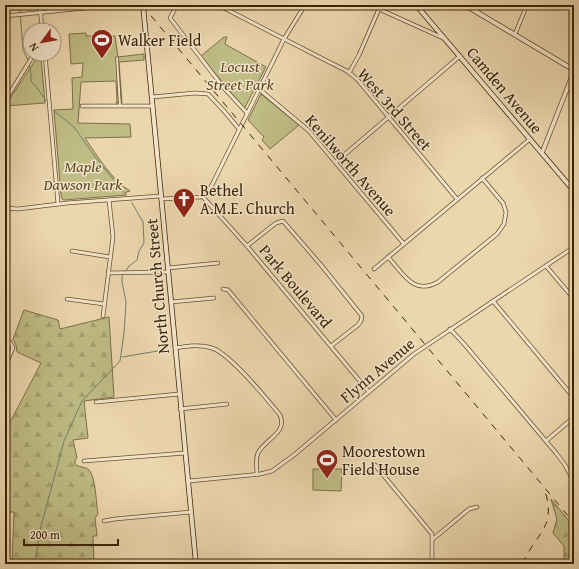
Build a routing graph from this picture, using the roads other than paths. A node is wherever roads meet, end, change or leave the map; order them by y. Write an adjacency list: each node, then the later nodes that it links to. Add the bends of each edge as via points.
1 (40, 5): 12 (street)
2 (115, 5): 12 (street)
3 (143, 5): 25 (main road, North Church Street)
4 (176, 5): 30 (street, via 170,18 223,87)
5 (218, 5): 16 (street, West 3rd Street)
6 (305, 5): 16 (street)
7 (370, 5): 11 (street)
8 (416, 5): 17 (main road, Camden Avenue)
9 (465, 5): 15 (main road)
10 (527, 5): 15 (street)
11 (379, 9): 17 (street); 23 (street)
12 (41, 12): 13 (street); 14 (street)
13 (5, 16)
14 (42, 22)
15 (514, 34): 22 (main road)
16 (284, 39): 23 (street, West 3rd Street); 24 (street)
17 (446, 39): 18 (main road, Camden Avenue)
18 (460, 56): 31 (street); 33 (main road, Camden Avenue)
19 (117, 58): 28 (street)
20 (30, 62): 26 (street)
21 (45, 62): 42 (street)
22 (574, 70): 34 (street)
23 (349, 73): 31 (street, West 3rd Street)
24 (259, 89): 30 (street); 35 (street, Kenilworth Avenue, via 305,126)
25 (152, 97): 29 (main road, North Church Street); 32 (street, via 208,94)
26 (5, 101)
27 (82, 106): 28 (street)
28 (120, 106): 29 (street)
29 (153, 106): 39 (main road, North Church Street)
30 (247, 113): 32 (street)
31 (388, 117): 35 (street); 40 (street, West 3rd Street)
32 (239, 129): 38 (street, via 209,191)
33 (530, 139): 34 (main road, Camden Avenue); 36 (street)
34 (542, 153): 37 (main road, Camden Avenue)
35 (336, 162): 44 (street, Kenilworth Avenue)
36 (482, 178): 40 (street); 49 (street, via 503,203 506,212 503,226 489,240 438,282 429,286 412,284)
37 (574, 191)
38 (203, 197): 39 (street); 45 (street, Park Boulevard)
39 (160, 198): 41 (street); 53 (main road, North Church Street)
40 (457, 199): 44 (street)
41 (109, 200): 42 (street); 48 (street, via 113,233)
42 (58, 204): 43 (street)
43 (5, 208)
44 (404, 244): 49 (street)
45 (247, 246): 65 (street, Park Boulevard); 65 (street, via 276,223 281,220 285,222 356,306 361,314 358,325)
46 (574, 247): 51 (street, Flynn Avenue)
47 (72, 252): 48 (street)
48 (110, 257): 54 (street)
49 (388, 257): 52 (street)
50 (218, 263): 53 (street)
51 (546, 266): 58 (street); 59 (street, Flynn Avenue)
52 (374, 269)
53 (168, 270): 54 (street); 60 (main road, North Church Street)
54 (108, 273): 61 (street)
55 (223, 289): 75 (street, via 228,290)
56 (214, 298): 60 (street)
57 (67, 299): 61 (street)
58 (574, 299)
59 (493, 301): 63 (street, Flynn Avenue); 70 (street)
60 (170, 302): 66 (main road, North Church Street)
61 (104, 304): 62 (street)
62 (103, 316)
63 (450, 329): 68 (street, Flynn Avenue, via 408,358); 76 (street)
64 (5, 339): 67 (street, via 13,348)
65 (331, 346): 68 (street, Park Boulevard)
66 (175, 348): 69 (main road, North Church Street); 80 (street, via 201,346 221,352 280,415 281,429 258,454)
67 (5, 366)
68 (369, 392): 75 (street, Flynn Avenue)
69 (179, 394): 71 (street); 73 (main road, North Church Street)
70 (574, 398)
71 (96, 402)
72 (226, 404): 73 (street)
73 (180, 409): 77 (main road, North Church Street)
74 (574, 417): 76 (street)
75 (336, 420): 80 (street, Flynn Avenue, via 277,468 269,473)
76 (546, 441): 82 (street)
77 (186, 454): 78 (street); 81 (main road, North Church Street)
78 (84, 461)
79 (375, 465): 86 (street, via 429,529)
80 (257, 474): 81 (street, Flynn Avenue)
81 (188, 481): 84 (main road, North Church Street)
82 (574, 482)
83 (477, 507): 86 (street, via 469,509)
84 (191, 512): 85 (street); 87 (main road, North Church Street)
85 (104, 521)
86 (433, 538): 88 (street)
87 (196, 564)
88 (432, 564)

